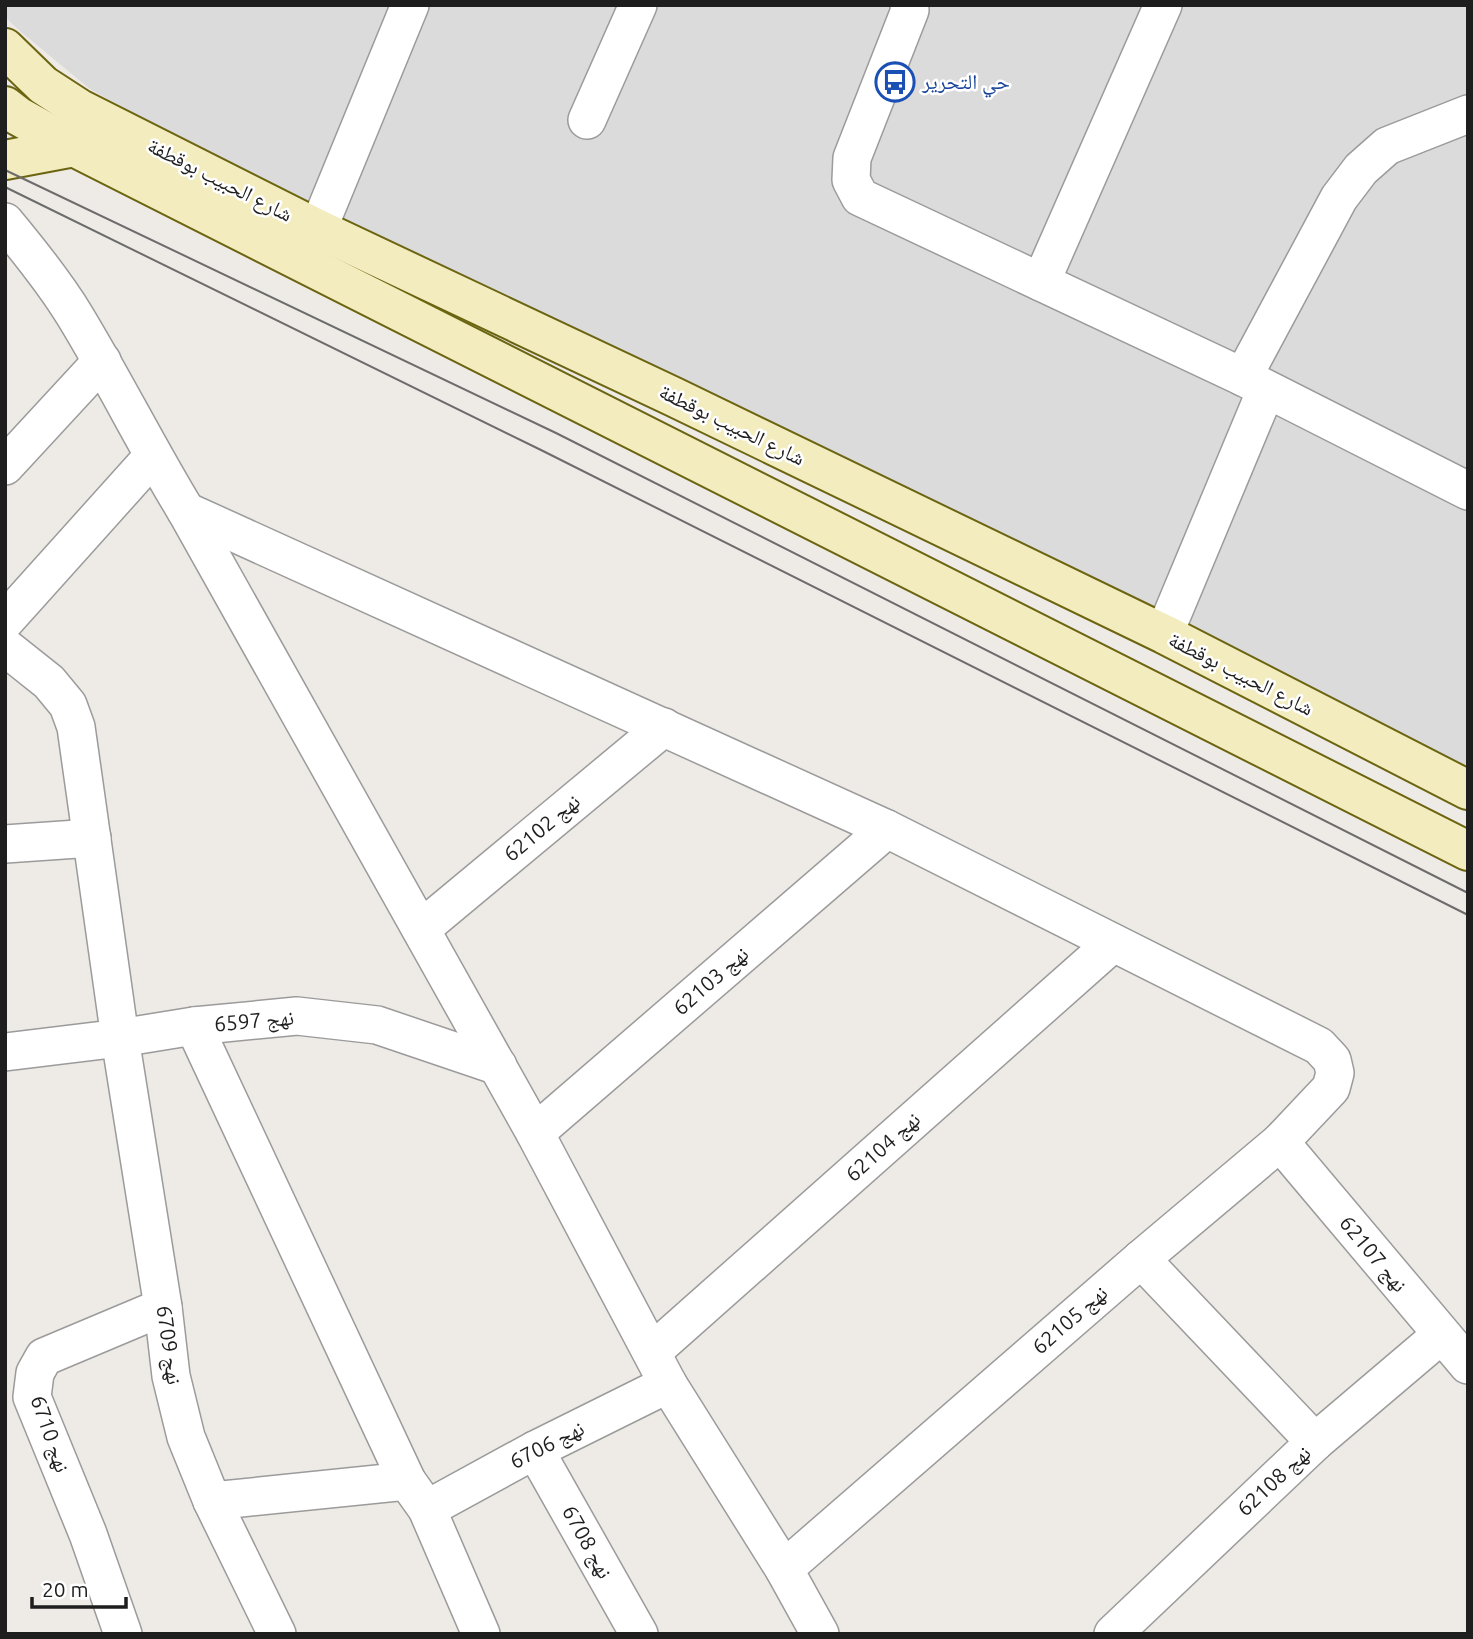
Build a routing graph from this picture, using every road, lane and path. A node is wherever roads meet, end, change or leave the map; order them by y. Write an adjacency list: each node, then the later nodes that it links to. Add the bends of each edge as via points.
1 (410, 5): 12 (street)
2 (638, 5): 8 (street)
3 (909, 5): 13 (street, via 852,158 851,180 860,197)
4 (1163, 5): 13 (street)
5 (8, 54): 12 (main road, شارع الحبيب بوقطفة, via 80,109)
6 (5, 106): 9 (main road, شارع الحبيب بوقطفة)
7 (1468, 114): 15 (street, via 1387,146 1360,169 1339,198)
8 (587, 120)
9 (74, 147): 10 (main road); 28 (main road, شارع الحبيب بوقطفة)
10 (5, 160)
11 (5, 222): 14 (street, via 33,255)
12 (318, 229): 21 (main road, شارع الحبيب بوقطفة)
13 (1041, 282): 15 (street)
14 (102, 361): 16 (street); 17 (street)
15 (1255, 384): 18 (street); 21 (street)
16 (153, 456): 19 (street); 20 (street)
17 (5, 466)
18 (1468, 491)
19 (186, 510): 23 (street); 29 (street)
20 (5, 621)
21 (1164, 634): 24 (main road, شارع الحبيب بوقطفة)
22 (5, 647): 26 (street, نهج 6709, via 49,682 68,705 76,727)
23 (664, 727): 25 (street); 29 (street, نهج 62102)
24 (1468, 790)
25 (887, 829): 30 (street); 35 (street, نهج 62103)
26 (92, 838): 27 (street); 32 (street, نهج 6709)
27 (5, 844)
28 (1468, 851)
29 (421, 929): 34 (street)
30 (1114, 943): 36 (street, نهج 62105, via 1319,1046 1332,1059 1331,1088); 41 (street, نهج 62104)
31 (194, 1026): 32 (street, نهج 6597); 34 (street, نهج 6597, via 296,1016 377,1025); 44 (street)
32 (120, 1038): 33 (street, نهج 6597); 38 (street, نهج 6709)
33 (5, 1052)
34 (498, 1066): 35 (street)
35 (535, 1133): 41 (street)
36 (1280, 1142): 37 (street, نهج 62105); 39 (street, نهج 62107)
37 (1141, 1259): 42 (street); 46 (street, نهج 62105)
38 (163, 1307): 45 (street, نهج 6709, via 171,1376 186,1437); 47 (street, نهج 6710, via 44,1357 35,1373 33,1397)
39 (1441, 1335): 40 (street, نهج 62107); 42 (street, نهج 62108)
40 (1468, 1366)
41 (660, 1368): 43 (street, نهج 6706); 46 (street)
42 (1315, 1442): 52 (street, نهج 62108)
43 (536, 1450): 44 (street, نهج 6706); 50 (street, نهج 6708)
44 (417, 1495): 45 (street); 49 (street)
45 (212, 1501): 48 (street, نهج 6709)
46 (784, 1569): 51 (street)
47 (123, 1634)
48 (277, 1634)
49 (481, 1634)
50 (639, 1634)
51 (820, 1634)
52 (1113, 1634)

